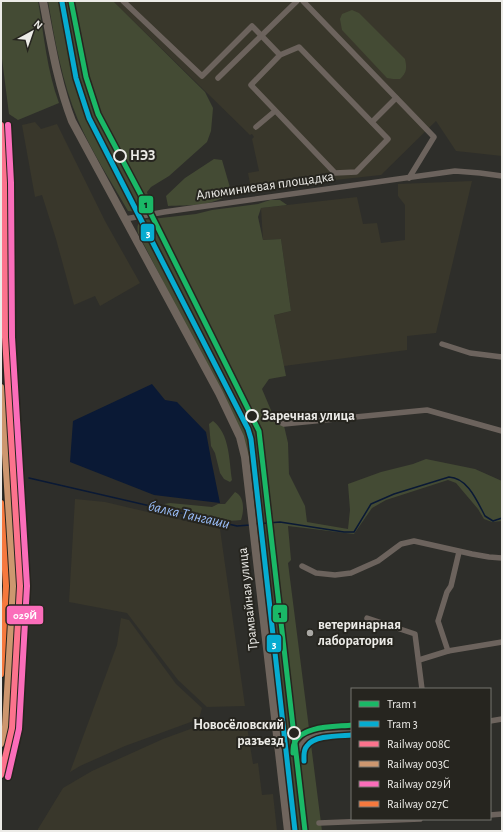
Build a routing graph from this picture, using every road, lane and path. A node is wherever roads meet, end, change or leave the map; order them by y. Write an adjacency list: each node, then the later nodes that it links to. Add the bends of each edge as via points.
1 (43, 1): 14 (main road, Трамвайная улица, via 63,98 72,121)
2 (123, 1): 5 (street, via 202,76 252,26)
3 (297, 1): 5 (street)
4 (303, 1): 8 (street)
5 (261, 36): 6 (street); 7 (street)
6 (280, 55): 9 (street, via 251,85); 10 (street, via 299,47)
7 (218, 78)
8 (396, 98): 10 (street); 13 (street, via 434,137)
9 (275, 111): 10 (street, via 335,173 356,172 388,139); 11 (street)
10 (372, 122)
11 (256, 127)
12 (502, 176): 13 (street, Алюминиевая площадка, via 455,171)
13 (408, 178): 14 (street, Алюминиевая площадка)
14 (124, 219): 30 (main road, Трамвайная улица, via 240,437 245,457)
15 (442, 344): 16 (street, via 470,353)
16 (502, 357)
17 (276, 420): 18 (street, via 284,424 427,410)
18 (502, 431)
19 (459, 552): 20 (street); 21 (street, via 414,541 401,544 378,561 351,573 316,573); 24 (street, via 452,586 447,592 438,621)
20 (502, 558)
21 (302, 566)
22 (367, 618): 25 (street, via 414,634)
23 (502, 642): 24 (street)
24 (448, 651): 25 (street)
25 (419, 660): 26 (street)
26 (422, 688)
27 (502, 719): 28 (street)
28 (491, 721)
29 (351, 733): 30 (street, via 317,735 304,741 296,752)
30 (279, 750): 35 (main road, Трамвайная улица)
31 (502, 814): 32 (street)
32 (491, 815)
33 (395, 820): 34 (street)
34 (319, 823)
35 (288, 831)

